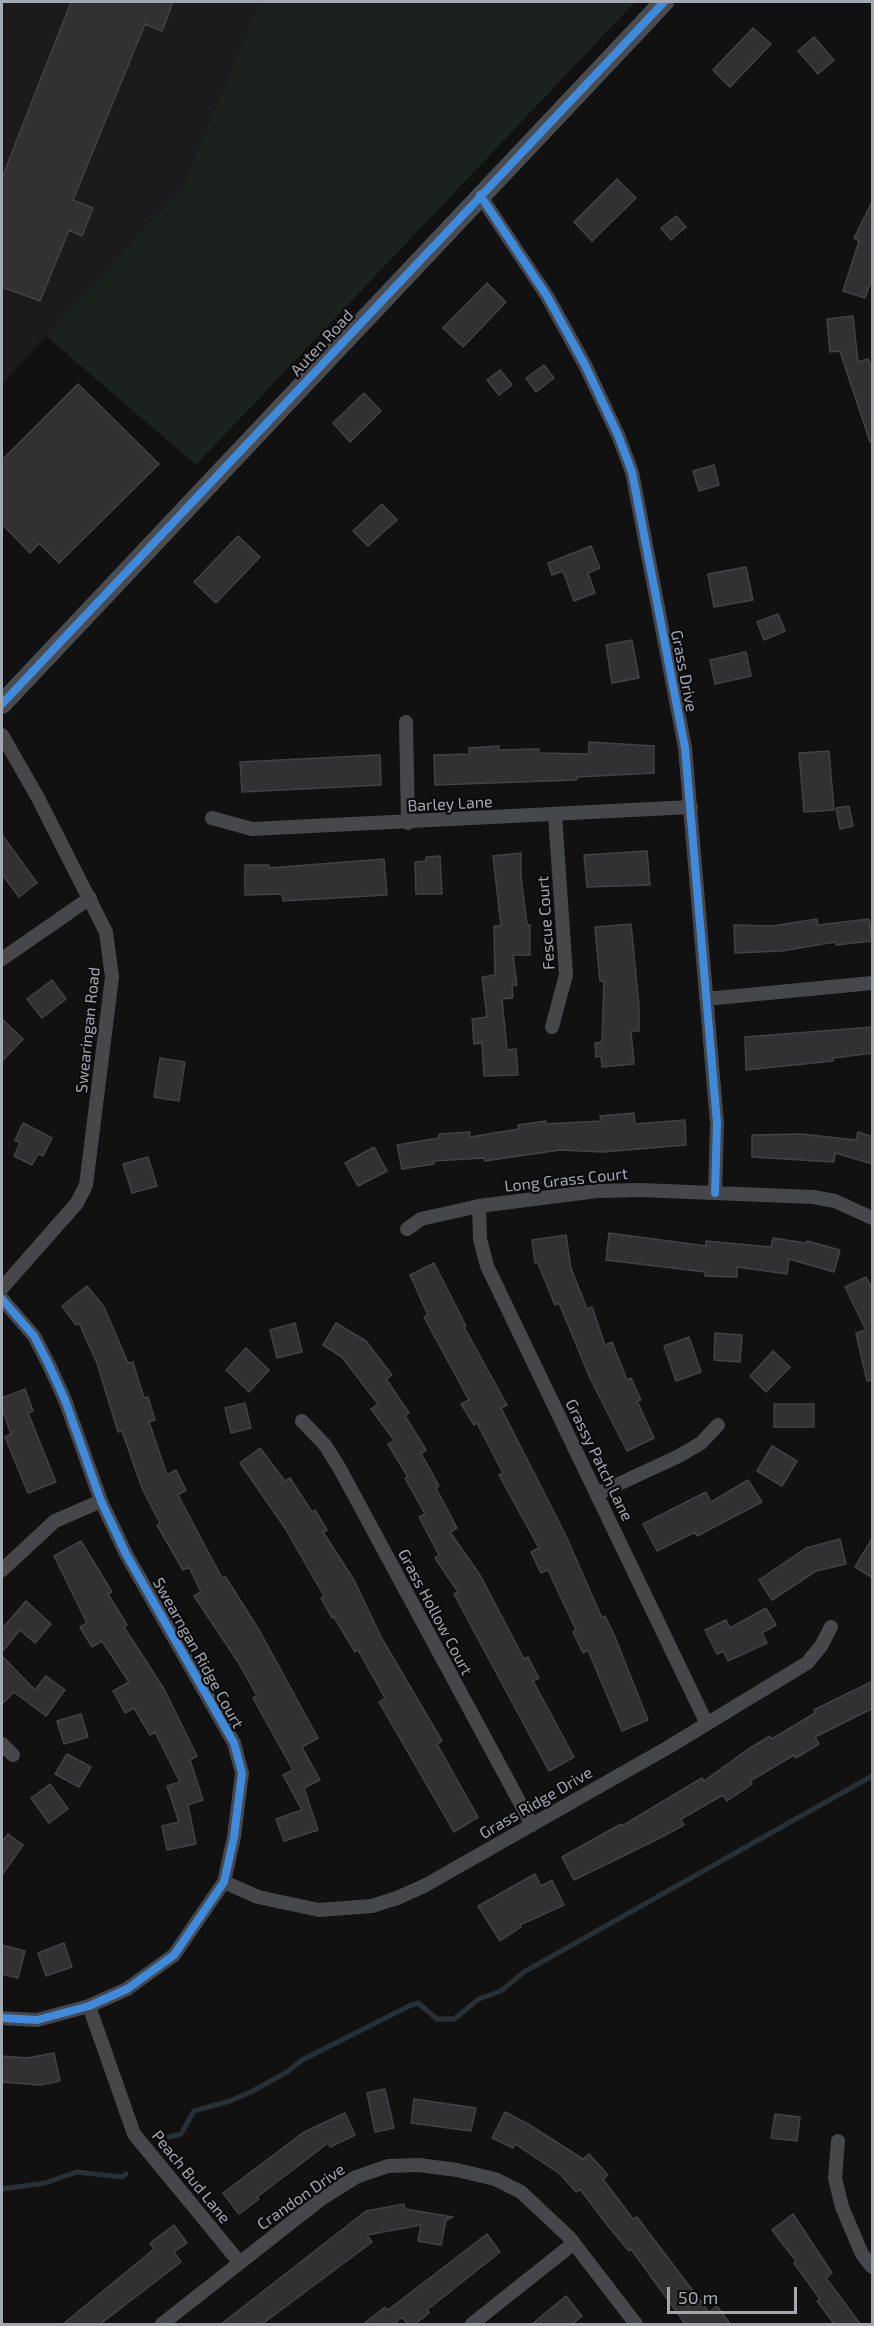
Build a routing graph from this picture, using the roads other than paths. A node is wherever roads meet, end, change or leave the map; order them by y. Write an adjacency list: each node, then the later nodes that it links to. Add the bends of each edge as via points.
1 (664, 2): 2 (street, Auten Road)
2 (480, 195): 3 (street, Auten Road); 6 (street, Grass Drive, via 547,296 618,435 632,472 685,748)
3 (2, 704)
4 (406, 722): 9 (street)
5 (2, 735): 10 (street, Swearingan Road)
6 (691, 807): 7 (street, Barley Lane); 13 (street, Grass Drive)
7 (555, 815): 9 (street, Barley Lane); 14 (street, Fescue Court, via 566,975)
8 (212, 818): 9 (street, Barley Lane, via 252,829)
9 (408, 823)
10 (90, 898): 11 (street); 19 (street, Swearingan Road, via 106,932 112,977 86,1185 76,1203)
11 (2, 958)
12 (873, 983): 13 (street)
13 (706, 999): 15 (street, Grass Drive, via 717,1123)
14 (552, 1027)
15 (715, 1193): 16 (street, Long Grass Court, via 597,1191); 17 (street, Long Grass Court, via 835,1201)
16 (479, 1206): 18 (street, Long Grass Court, via 421,1219); 23 (street, Grassy Patch Lane, via 480,1239 487,1266)
17 (873, 1218)
18 (407, 1229)
19 (2, 1288)
20 (2, 1299): 24 (street, Swearngan Ridge Court, via 34,1336 49,1365)
21 (302, 1421): 30 (street, Grass Hollow Court, via 325,1445 340,1469)
22 (718, 1425): 23 (street, via 701,1443 679,1456)
23 (597, 1494): 27 (street, Grassy Patch Lane)
24 (101, 1501): 25 (street, via 55,1521); 31 (street, Swearngan Ridge Court, via 126,1554 234,1743 242,1773)
25 (2, 1570)
26 (831, 1627): 27 (street, Grass Ridge Drive, via 807,1663)
27 (707, 1724): 30 (street, Grass Ridge Drive)
28 (2, 1744): 29 (street)
29 (13, 1755)
30 (532, 1825): 31 (street, Grass Ridge Drive, via 424,1886 372,1906 319,1910 288,1905 258,1898)
31 (224, 1882): 32 (street, Swearngan Ridge Court, via 174,1955 127,1989)
32 (89, 2006): 33 (street, Swearngan Ridge Court, via 37,2020); 36 (street, Peach Bud Lane, via 134,2133)
33 (2, 2018)
34 (838, 2141): 37 (street, via 835,2178 842,2207 862,2254)
35 (574, 2243): 36 (street, Crandon Drive, via 521,2192 495,2179 419,2165 388,2166 356,2177 321,2199); 39 (street); 40 (street, Crandon Drive)
36 (240, 2263): 38 (street, Crandon Drive)
37 (873, 2267)
38 (162, 2325)
39 (472, 2325)
40 (636, 2325)

